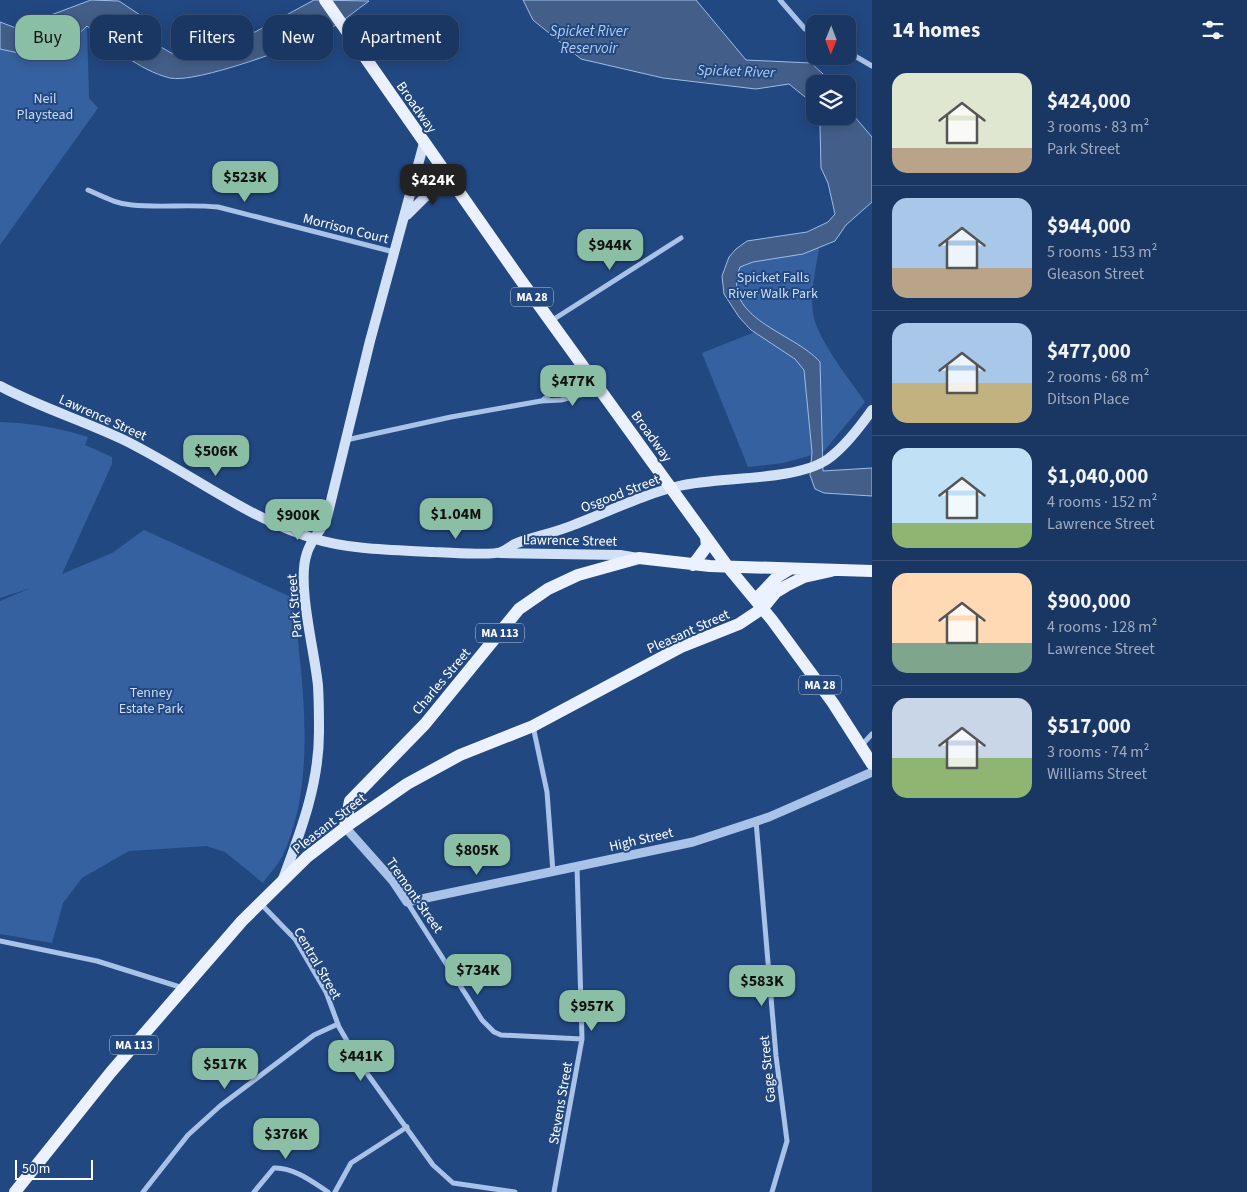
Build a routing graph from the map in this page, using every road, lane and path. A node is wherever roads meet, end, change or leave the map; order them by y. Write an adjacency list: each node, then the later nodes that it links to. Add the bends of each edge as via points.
1 (325, 0): 6 (main road, Broadway / MA 28)
2 (780, 0): 3 (street)
3 (806, 29)
4 (856, 57): 5 (street)
5 (872, 66)
6 (424, 143): 7 (main road, Broadway / MA 28); 9 (main road, Park Street)
7 (450, 180): 9 (main road, Park Street, via 418,203); 12 (main road, Broadway / MA 28)
8 (88, 190): 11 (street, Morrison Court, via 131,205 218,206)
9 (404, 220): 11 (main road, Park Street)
10 (681, 238): 12 (street)
11 (394, 252): 18 (main road, Park Street)
12 (550, 322): 13 (main road, Broadway / MA 28)
13 (583, 366): 15 (main road, Broadway / MA 28); 16 (street)
14 (0, 386): 21 (main road, Lawrence Street, via 121,438 246,510)
15 (597, 387): 16 (street, via 561,400); 19 (main road, Broadway / MA 28)
16 (542, 401): 18 (street)
17 (872, 410): 19 (main road, Osgood Street, via 825,461 763,476 693,482)
18 (346, 440): 21 (main road, Park Street, via 328,517)
19 (671, 488): 20 (main road, Broadway / MA 28); 22 (main road, Osgood Street, via 572,526 514,544)
20 (706, 537): 24 (main road, via 706,546); 25 (main road, Broadway / MA 28)
21 (314, 539): 22 (main road, Lawrence Street, via 416,551); 39 (main road, Park Street, via 305,559 305,582 318,686 319,734 314,787)
22 (500, 553): 23 (main road, Lawrence Street)
23 (639, 558): 24 (main road, Charles Street / MA 113); 36 (main road, Charles Street / MA 113, via 578,575 548,589 520,609 426,724 350,801)
24 (693, 565): 25 (main road, Charles Street / MA 113)
25 (728, 567): 26 (main road, MA 113); 29 (main road, Broadway / MA 28)
26 (790, 569): 27 (main road, MA 113); 29 (main road, via 777,577)
27 (831, 571): 28 (main road, MA 113); 29 (main road, MA 113, via 804,577)
28 (872, 571)
29 (759, 603): 30 (main road, Pleasant Street / MA 113, via 739,624 681,647); 32 (main road, Broadway / MA 28, via 833,703)
30 (533, 726): 36 (main road, Pleasant Street / MA 113, via 460,755 407,784); 38 (street, via 547,792)
31 (872, 734): 32 (street)
32 (860, 746): 33 (main road, Broadway / MA 28)
33 (872, 764)
34 (872, 772): 35 (street, High Street)
35 (756, 821): 37 (street, High Street, via 693,842); 54 (street, Gage Street, via 776,1056 787,1141)
36 (345, 827): 39 (main road, Pleasant Street / MA 113); 41 (street, Tremont Street, via 393,881)
37 (577, 867): 38 (street, High Street); 45 (street, Stevens Street)
38 (553, 872): 41 (street, High Street)
39 (283, 879): 40 (main road, Pleasant Street / MA 113)
40 (260, 902): 43 (main road, Pleasant Street / MA 113); 44 (street, Central Street, via 295,939 326,992)
41 (407, 902): 45 (street, Tremont Street, via 482,1020 494,1032 512,1036)
42 (0, 941): 43 (street, via 97,962)
43 (184, 988): 47 (main road, Pleasant Street / MA 113, via 111,1072)
44 (338, 1024): 46 (street, Central Street, via 361,1065); 48 (street, via 314,1035 220,1106 188,1135)
45 (582, 1039): 53 (street, Stevens Street)
46 (407, 1127): 51 (street, via 351,1163); 52 (street, Central Street, via 433,1165 453,1183)
47 (15, 1192)
48 (143, 1192)
49 (254, 1192): 50 (street, via 274,1168 280,1168)
50 (328, 1192)
51 (335, 1192)
52 (515, 1192)
53 (554, 1192)
54 (772, 1192)

